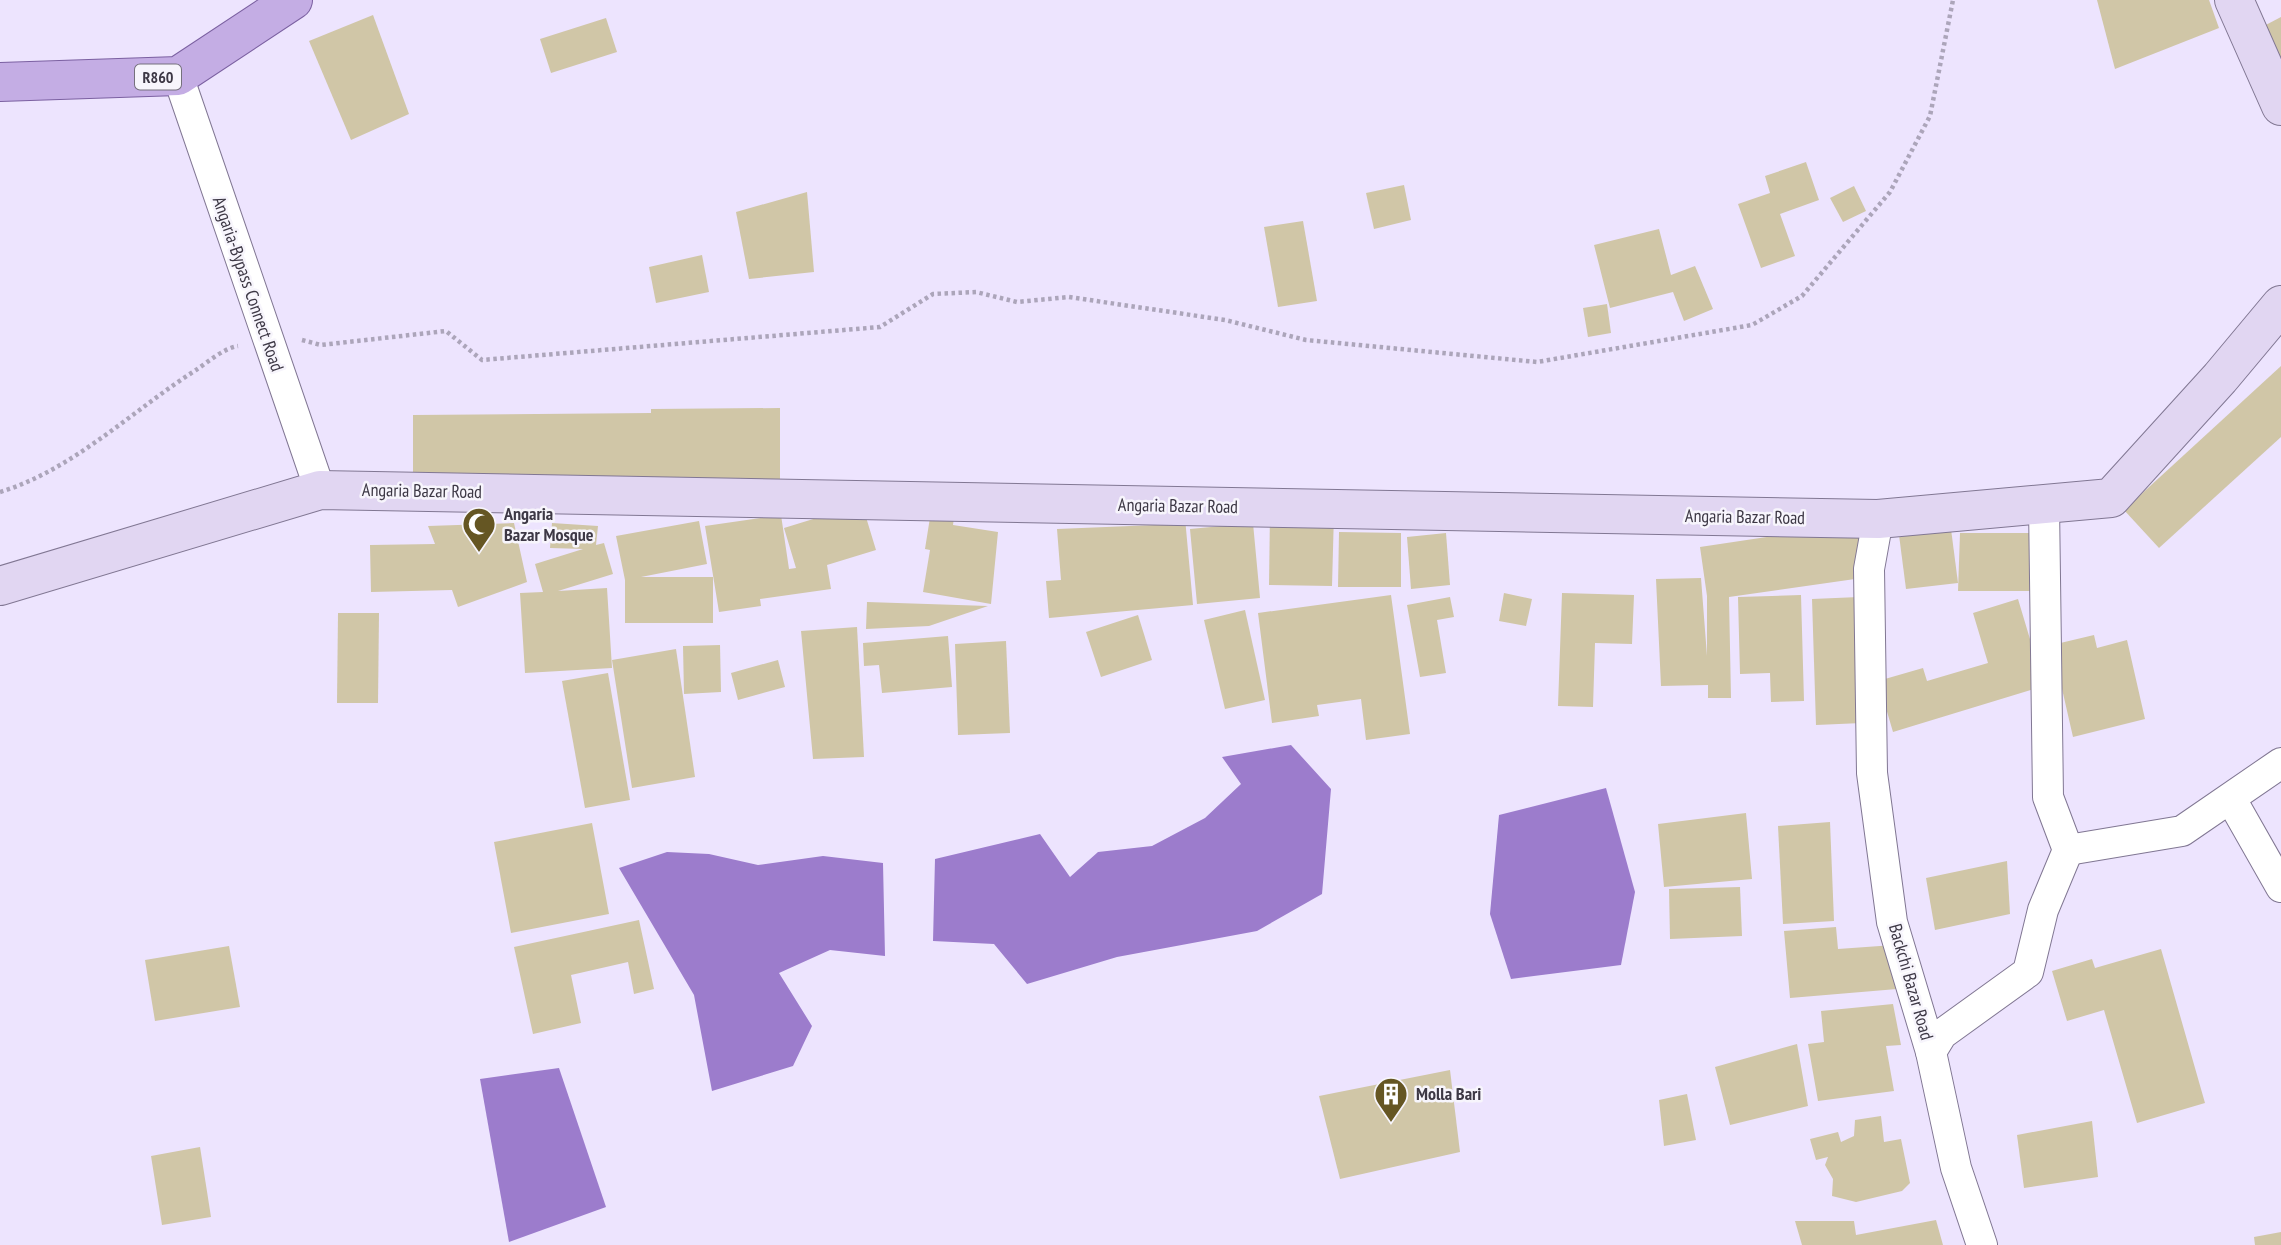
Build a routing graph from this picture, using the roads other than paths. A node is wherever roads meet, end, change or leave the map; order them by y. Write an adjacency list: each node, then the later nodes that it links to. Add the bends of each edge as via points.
1 (293, 0): 3 (main road, R860)
2 (2234, 0): 5 (main road)
3 (178, 76): 4 (main road, R860); 7 (street, Angaria-Bypass Connect Road)
4 (0, 82)
5 (2281, 106)
6 (2281, 305): 8 (main road, Angaria Bazar Road, via 2111,498)
7 (320, 490): 9 (main road, Angaria Bazar Road); 10 (main road, Angaria Bazar Road)
8 (2044, 505): 9 (main road, Angaria Bazar Road); 13 (street, via 2048,797)
9 (1878, 519): 15 (street, Backchi Bazar Road, via 1869,569 1872,773 1892,922)
10 (0, 586)
11 (2281, 763): 12 (street)
12 (2231, 799): 13 (street, via 2182,831); 14 (street)
13 (2068, 850): 15 (street, Backchi Bazar Road, via 2043,910 2028,972 1942,1034)
14 (2281, 887)
15 (1931, 1052): 16 (street, via 1956,1168)
16 (1982, 1245)

